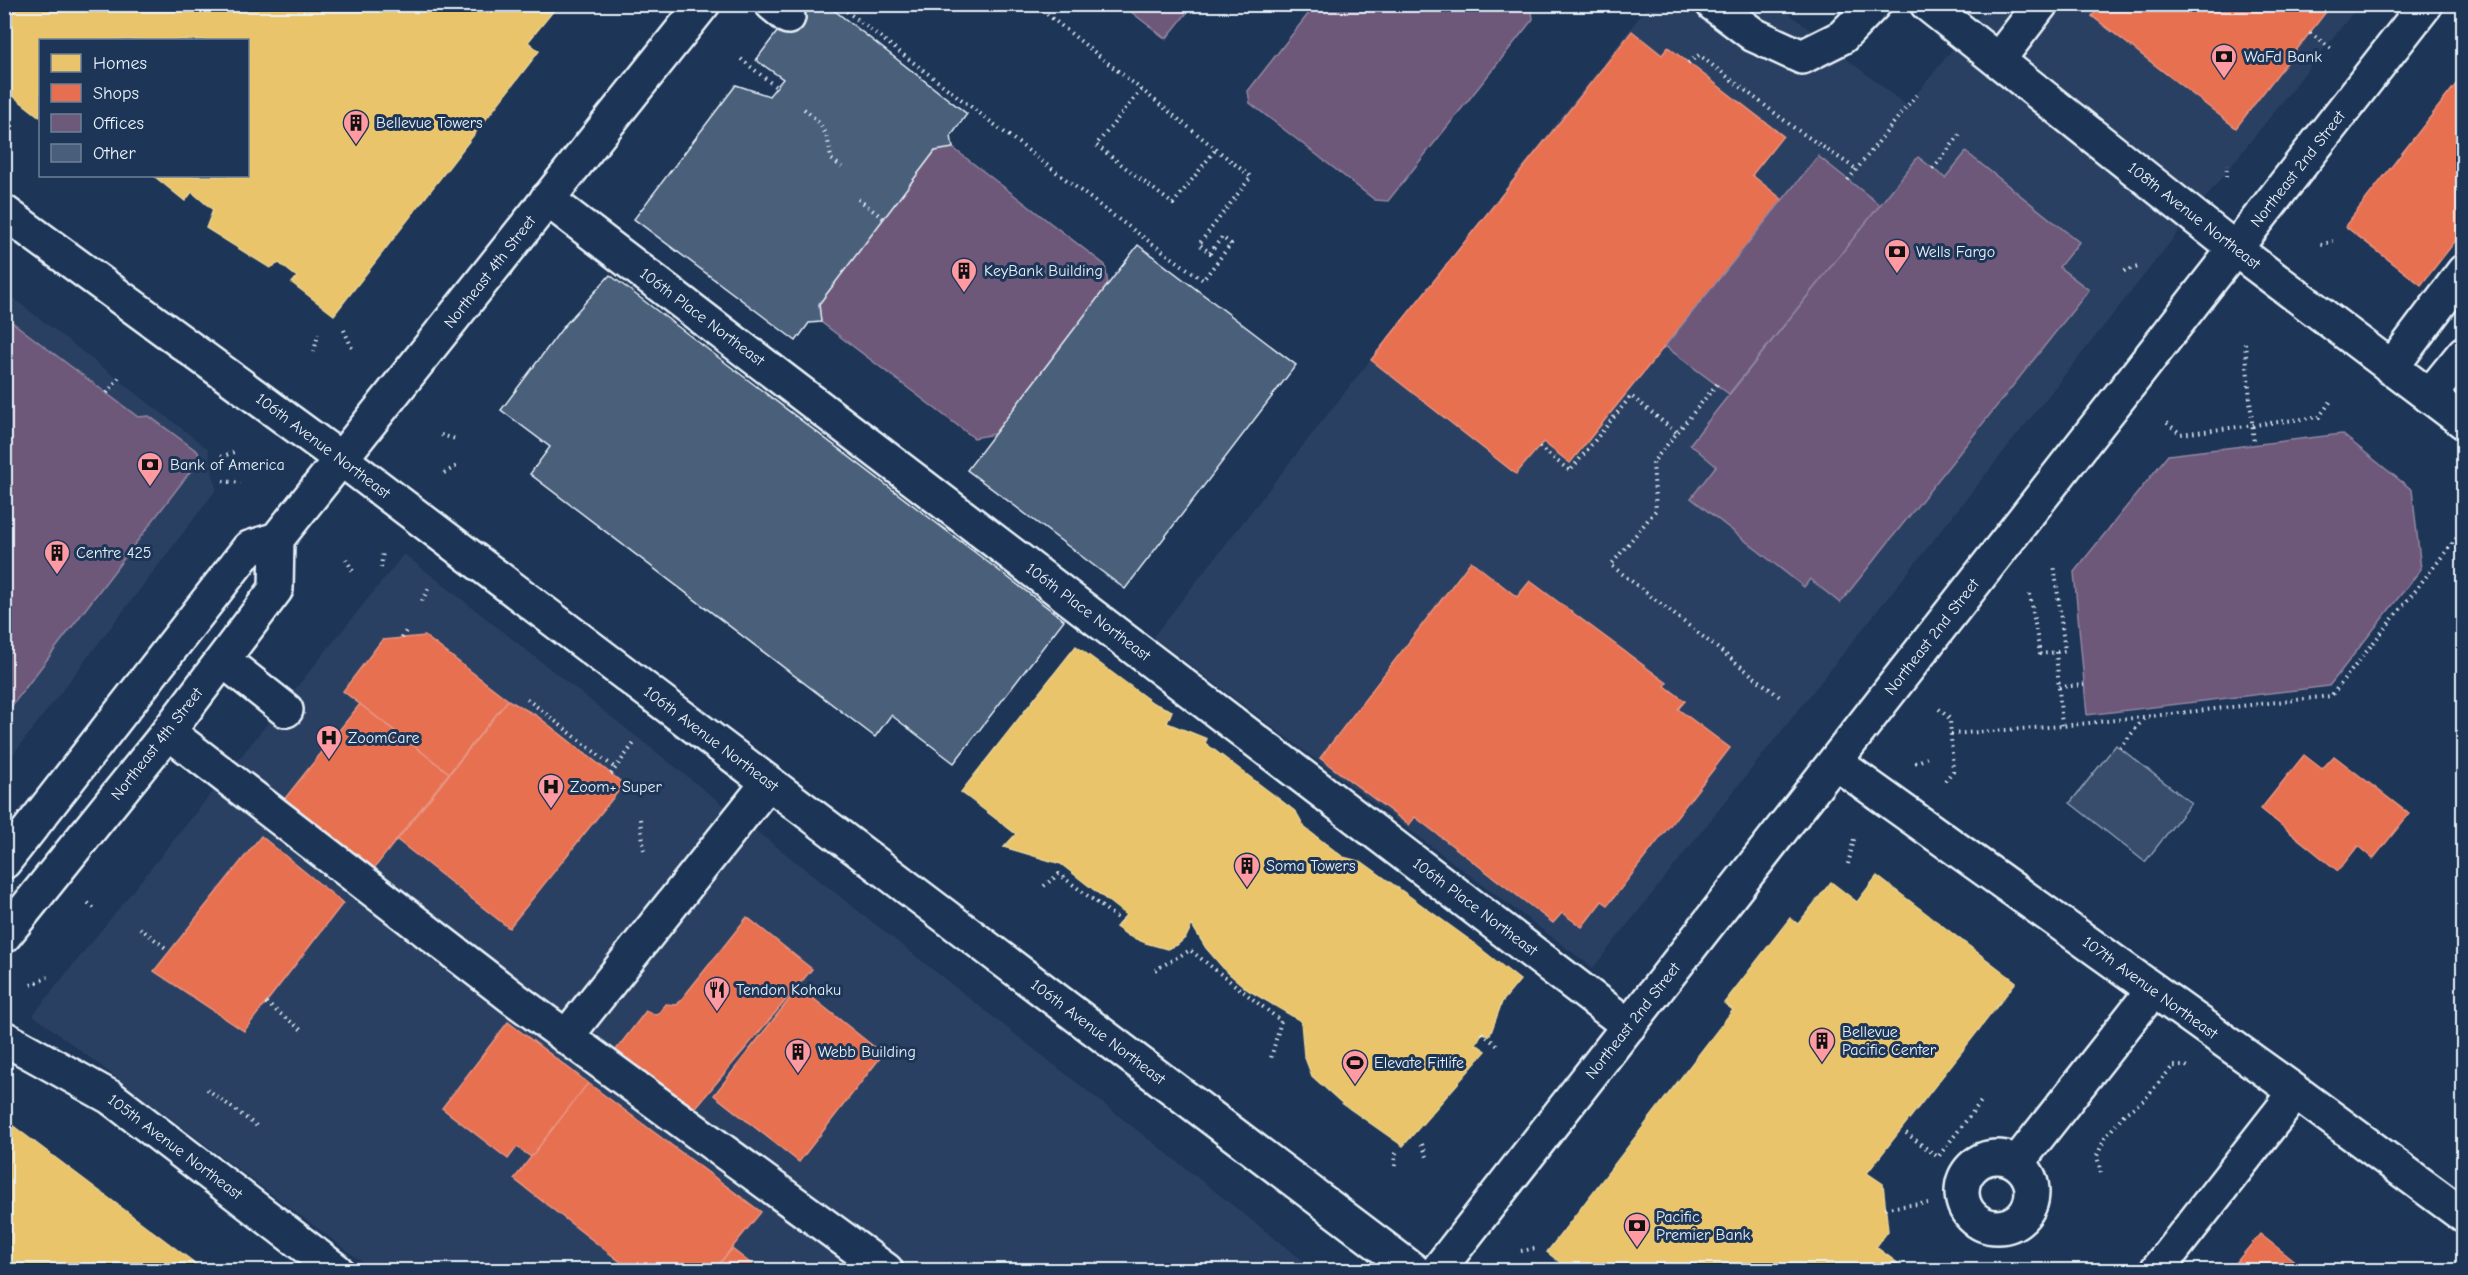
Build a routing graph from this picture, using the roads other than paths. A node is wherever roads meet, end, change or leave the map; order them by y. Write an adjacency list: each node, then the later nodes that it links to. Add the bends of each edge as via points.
1 (703, 4): 8 (street, Northeast 4th Street)
2 (1713, 4): 3 (street, via 1754,35 1802,57 1842,37)
3 (1874, 4)
4 (1927, 4): 7 (street, 108th Avenue Northeast)
5 (2041, 4): 7 (street)
6 (2426, 4): 10 (street, Northeast 2nd Street)
7 (1998, 60): 10 (street, 108th Avenue Northeast)
8 (547, 199): 16 (street, Northeast 4th Street); 26 (street, 106th Place Northeast)
9 (4, 212): 16 (street, 106th Avenue Northeast)
10 (2235, 249): 13 (street, 108th Avenue Northeast); 21 (street, Northeast 2nd Street)
11 (2463, 272): 13 (street)
12 (2463, 353): 14 (street)
13 (2391, 368): 14 (street, 108th Avenue Northeast)
14 (2429, 396): 15 (street, 108th Avenue Northeast)
15 (2463, 422)
16 (341, 459): 17 (street, Northeast 4th Street); 22 (street, 106th Avenue Northeast)
17 (277, 539): 18 (street, Northeast 4th Street, via 276,589); 23 (street, via 249,548)
18 (223, 660): 19 (street); 20 (street, Northeast 4th Street)
19 (286, 710)
20 (168, 732): 24 (street, Northeast 4th Street); 27 (street)
21 (1835, 762): 25 (street, 107th Avenue Northeast); 26 (street, Northeast 2nd Street)
22 (768, 783): 27 (street); 34 (street, 106th Avenue Northeast)
23 (4, 862)
24 (4, 936)
25 (2153, 990): 29 (street, 107th Avenue Northeast); 30 (street)
26 (1629, 1026): 35 (street, Northeast 2nd Street)
27 (566, 1037): 33 (street)
28 (4, 1038): 32 (street, 105th Avenue Northeast, via 110,1097)
29 (2296, 1092): 31 (street, 107th Avenue Northeast); 36 (street)
30 (2017, 1163)
31 (2463, 1216)
32 (336, 1270)
33 (886, 1270)
34 (1413, 1270)
35 (1438, 1270)
36 (2157, 1270)

